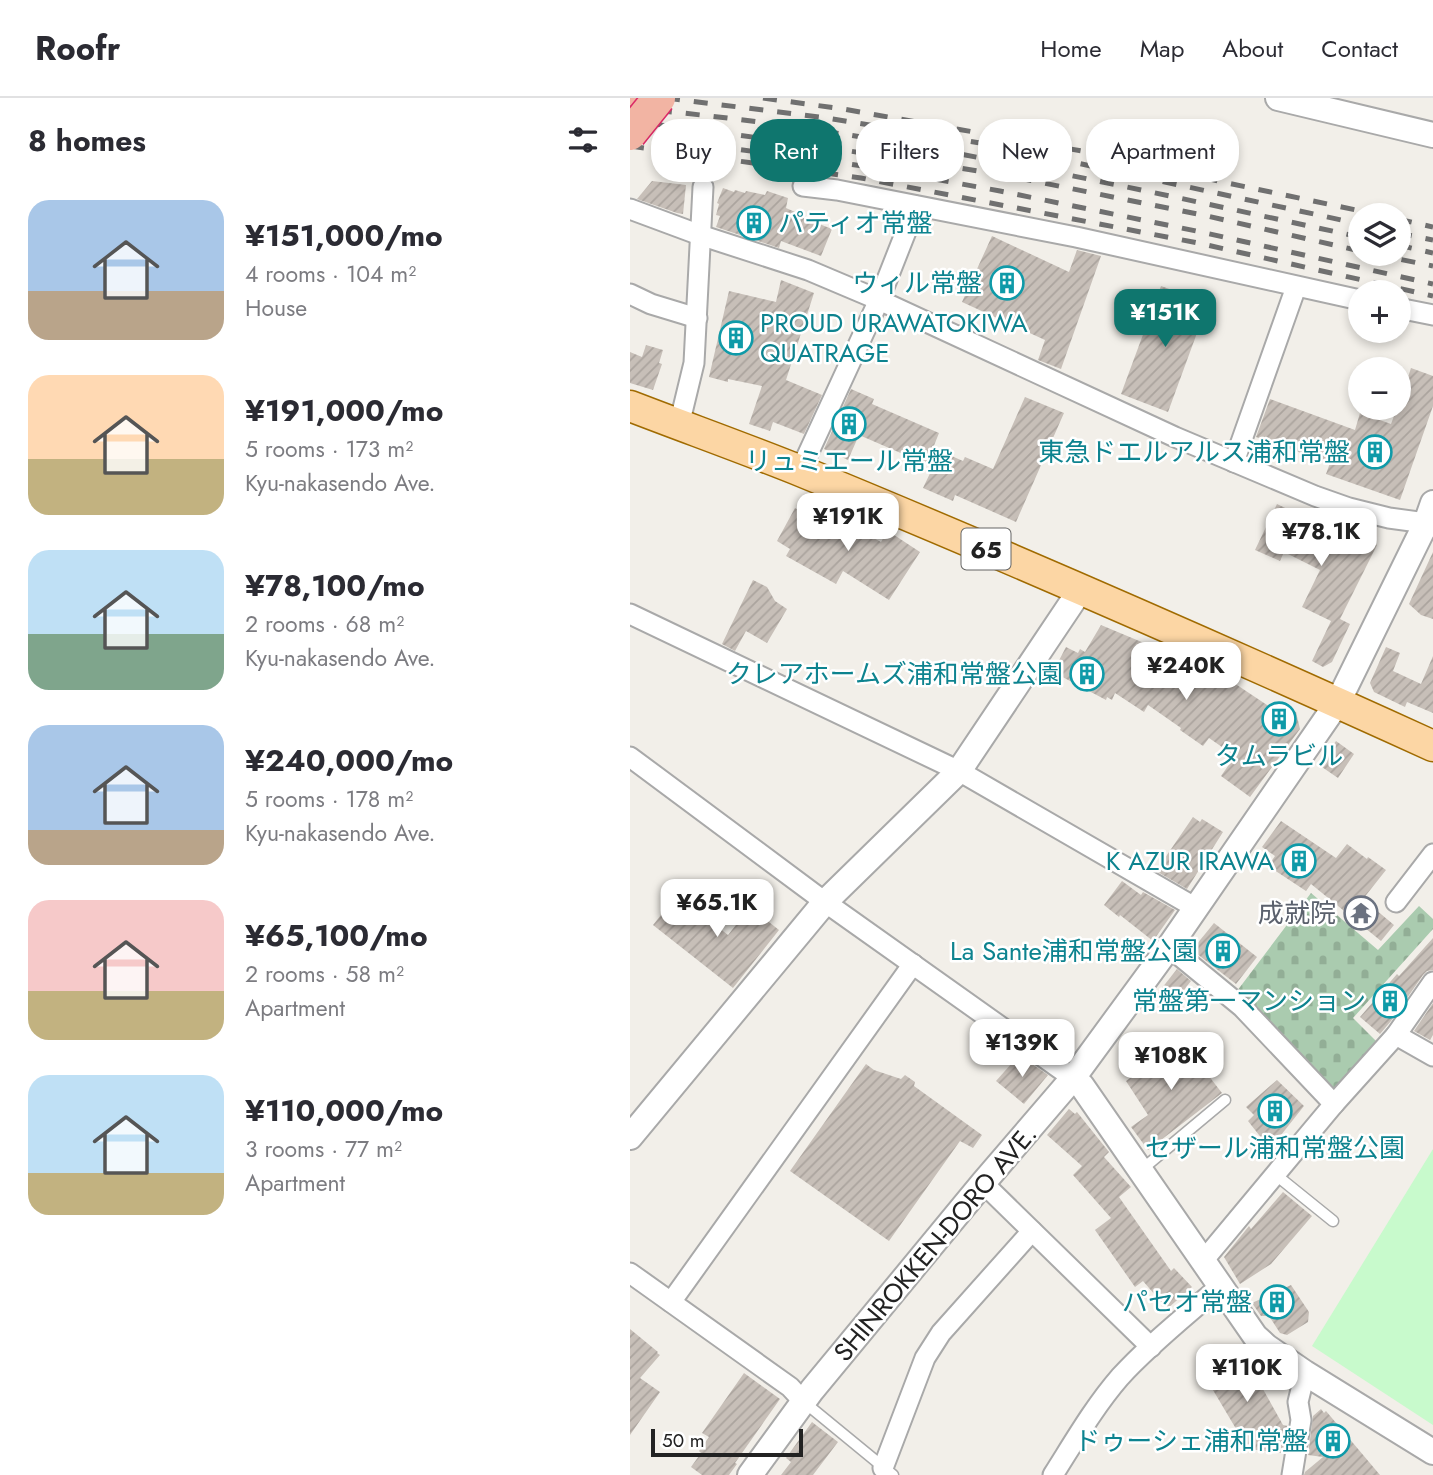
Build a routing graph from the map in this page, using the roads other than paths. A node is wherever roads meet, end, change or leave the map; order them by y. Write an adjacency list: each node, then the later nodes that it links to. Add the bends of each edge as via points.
1 (659, 98): 4 (highway, bridge)
2 (1278, 98): 3 (street)
3 (1345, 106): 5 (street)
4 (630, 134)
5 (1433, 135)
6 (803, 186): 8 (street)
7 (703, 187): 10 (street)
8 (916, 205): 11 (street); 14 (street)
9 (630, 209): 10 (street)
10 (700, 235): 14 (street, via 808,270); 17 (street)
11 (1296, 287): 13 (street); 20 (street)
12 (630, 294): 17 (street)
13 (1348, 298)
14 (879, 300): 20 (street); 21 (street)
15 (1411, 311): 16 (street)
16 (1433, 315)
17 (697, 318): 19 (street, via 694,363)
18 (630, 406): 19 (main road, 65)
19 (680, 425): 21 (main road, 65)
20 (1234, 462): 22 (street, via 1349,508 1389,518)
21 (800, 471): 23 (main road, 65)
22 (1431, 518): 25 (street, SHINROKKEN-DORO AVE.)
23 (1081, 589): 25 (main road, 65); 28 (street)
24 (630, 614): 28 (street)
25 (1338, 702): 26 (main road, 65); 32 (street, SHINROKKEN-DORO AVE.)
26 (1433, 746)
27 (630, 757): 30 (street)
28 (959, 771): 30 (street); 32 (street)
29 (1433, 853): 31 (street)
30 (825, 902): 34 (street); 41 (street)
31 (1396, 902)
32 (1196, 908): 33 (street, SHINROKKEN-DORO AVE.)
33 (1169, 947): 38 (street, SHINROKKEN-DORO AVE.); 40 (street, via 1242,1007)
34 (912, 964): 38 (street); 50 (street)
35 (1433, 982): 36 (street)
36 (1396, 1035): 37 (street); 40 (street)
37 (1433, 1056)
38 (1073, 1078): 42 (street); 44 (street, SHINROKKEN-DORO AVE.)
39 (1225, 1100): 42 (lane)
40 (1334, 1104): 43 (street)
41 (630, 1137)
42 (1140, 1171): 47 (street)
43 (1276, 1175): 45 (lane); 47 (street)
44 (983, 1183): 46 (street); 53 (street, SHINROKKEN-DORO AVE.)
45 (1333, 1221)
46 (1032, 1231): 51 (street); 55 (street, via 925,1358)
47 (1203, 1261): 49 (street)
48 (630, 1273): 50 (street)
49 (1220, 1286): 51 (street); 52 (street, via 1255,1336)
50 (671, 1302): 53 (street)
51 (1151, 1347): 57 (street, via 1120,1378)
52 (1305, 1373): 54 (street); 58 (street)
53 (803, 1401): 55 (lane); 56 (street, SHINROKKEN-DORO AVE.)
54 (1433, 1452)
55 (888, 1471)
56 (755, 1473)
57 (1053, 1475)
58 (1292, 1475)

